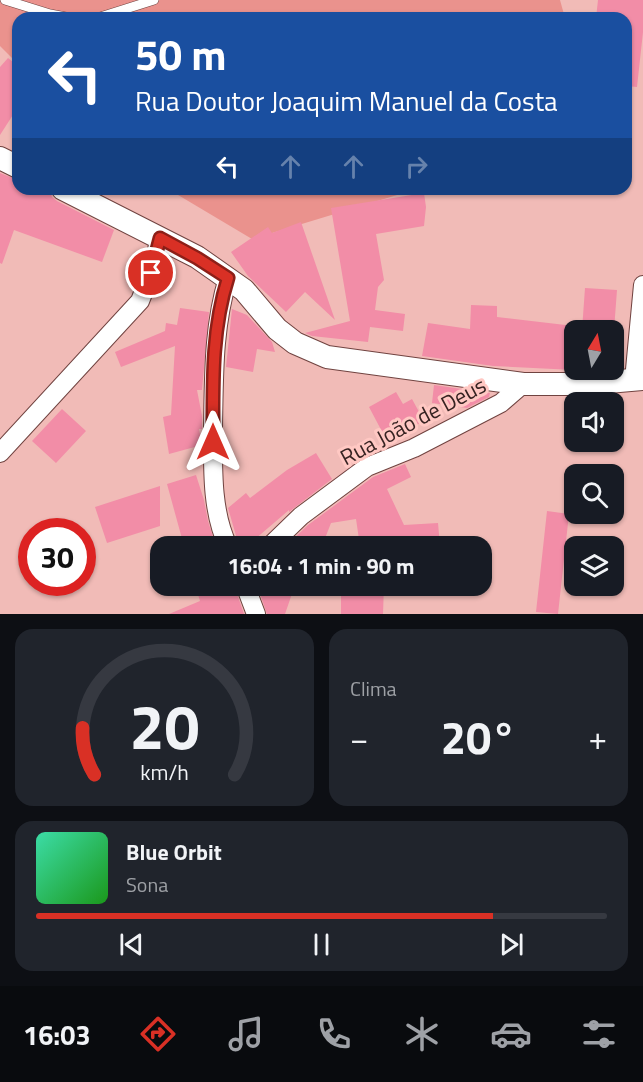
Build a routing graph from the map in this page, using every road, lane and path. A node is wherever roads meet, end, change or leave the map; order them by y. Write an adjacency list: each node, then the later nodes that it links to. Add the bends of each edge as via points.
1 (5, 0): 3 (lane)
2 (154, 0): 4 (lane)
3 (44, 12)
4 (116, 12)
5 (75, 195): 6 (street)
6 (160, 238): 7 (street); 11 (street, via 140,301)
7 (228, 278): 10 (street, via 244,290 277,329 295,343 327,357); 12 (street, via 215,343 213,406 213,461)
8 (643, 285): 9 (street)
9 (639, 379): 10 (street)
10 (523, 384): 13 (street, Rua João de Deus, via 501,403 414,448 367,467)
11 (0, 453)
12 (223, 536)
13 (280, 536)
14 (250, 596): 15 (street)
15 (256, 614)

